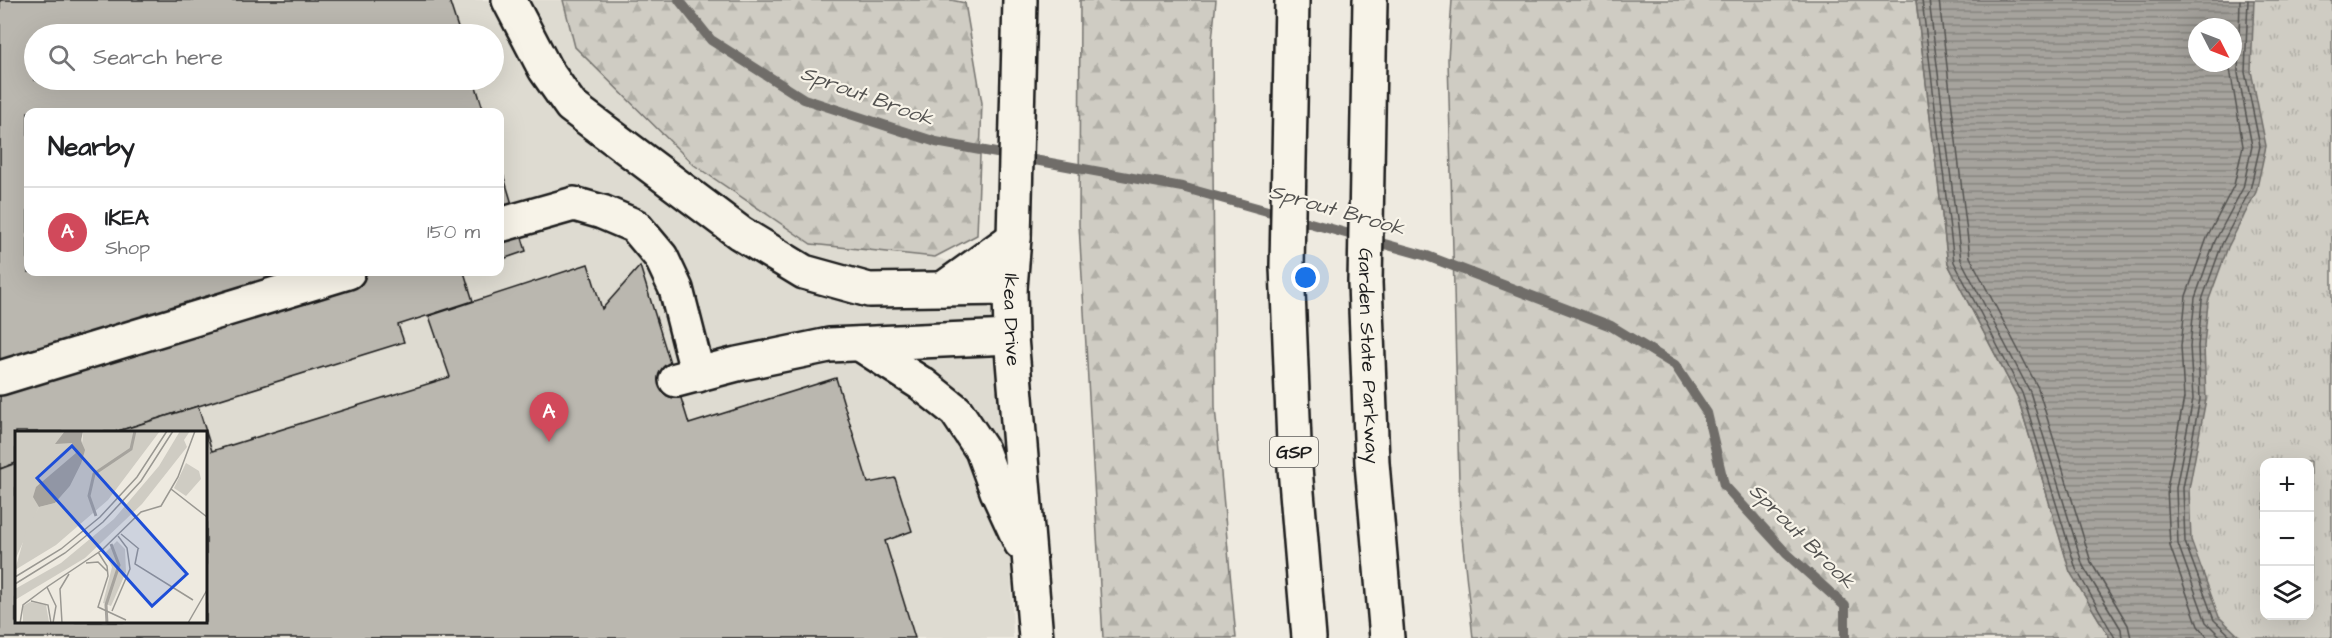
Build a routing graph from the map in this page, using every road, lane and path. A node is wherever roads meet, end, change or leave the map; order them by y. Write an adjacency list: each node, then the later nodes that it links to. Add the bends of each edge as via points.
1 (509, 0): 9 (main road, via 545,69 571,105 740,233 804,272 869,290)
2 (1020, 0): 6 (main road, Ikea Drive)
3 (1292, 0): 15 (main road, GSP, via 1287,266 1295,468)
4 (1370, 0): 16 (main road, Garden State Parkway, via 1365,283 1372,463)
5 (504, 224): 11 (main road, via 574,204 635,226 661,257 675,289 687,378 829,345)
6 (1014, 238): 8 (main road, Ikea Drive); 9 (main road)
7 (335, 276): 12 (main road)
8 (1010, 288): 9 (main road); 10 (main road, Ikea Drive)
9 (943, 289)
10 (1011, 337): 11 (main road); 13 (main road, Ikea Drive)
11 (860, 344): 13 (main road, via 956,411 982,450)
12 (0, 378)
13 (1030, 561): 14 (main road, Ikea Drive)
14 (1036, 638)
15 (1309, 638)
16 (1387, 638)

